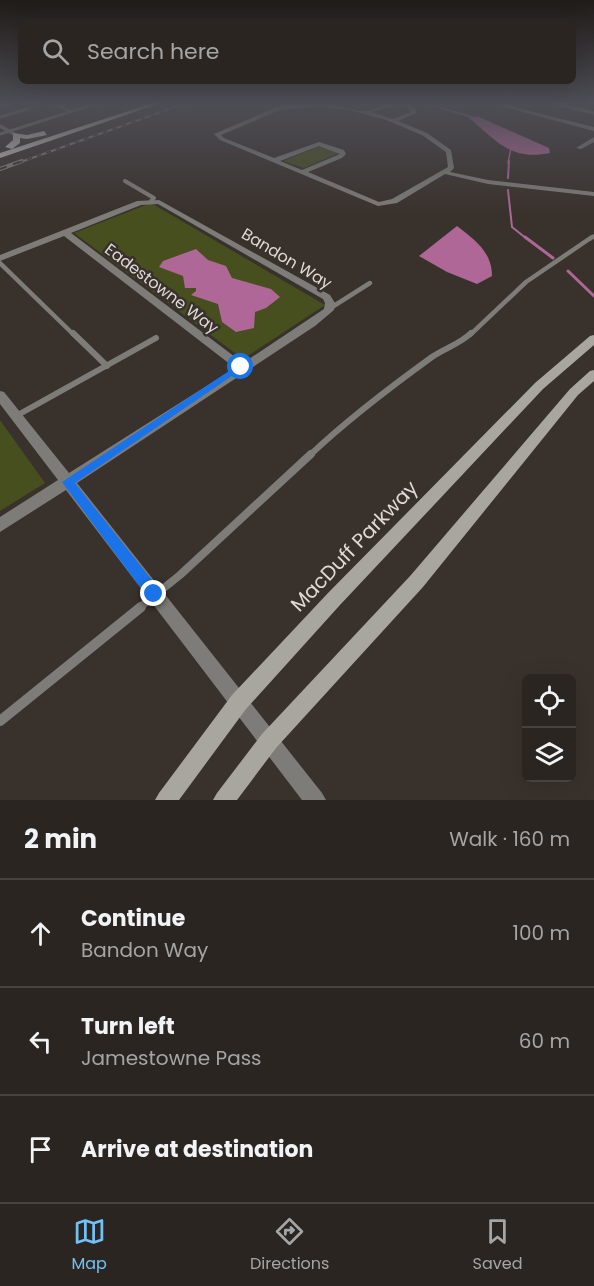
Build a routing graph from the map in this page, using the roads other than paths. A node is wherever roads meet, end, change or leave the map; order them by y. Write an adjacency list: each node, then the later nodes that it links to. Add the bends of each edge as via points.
1 (16, 139): 7 (main road)
2 (32, 139): 7 (main road)
3 (50, 139): 10 (main road)
4 (223, 139): 11 (street)
5 (434, 139): 13 (street, via 444,145 452,161)
6 (594, 139): 8 (street)
7 (9, 147): 9 (main road)
8 (579, 148)
9 (0, 150)
10 (0, 156)
11 (273, 161): 12 (street); 12 (street, via 319,144 342,151 340,157)
12 (301, 173): 13 (street, via 378,204 394,201)
13 (447, 173): 15 (street, via 488,182)
14 (125, 180): 16 (lane, via 154,198)
15 (594, 194)
16 (151, 201): 17 (street); 22 (street, Bandon Way, via 166,204 327,297)
17 (64, 232): 19 (street); 26 (street, Eadestowne Way)
18 (594, 236): 32 (lane, via 526,282 464,340 439,352 353,415 180,575)
19 (0, 258)
20 (0, 263): 25 (lane)
21 (370, 283): 22 (lane)
22 (329, 310): 26 (street, Bandon Way)
23 (156, 338): 25 (lane)
24 (594, 339): 33 (street, MacDuff Parkway, via 517,409)
25 (107, 366): 29 (lane)
26 (241, 367): 30 (street, Bandon Way)
27 (594, 374): 35 (street, via 574,392 417,581)
28 (0, 395): 29 (street)
29 (16, 416): 30 (street)
30 (68, 482): 31 (street, Bandon Way); 32 (street)
31 (0, 525)
32 (154, 594): 33 (street); 34 (lane)
33 (239, 702): 35 (street); 36 (street, MacDuff Parkway)
34 (0, 721)
35 (269, 741): 37 (street); 38 (street)
36 (166, 800)
37 (224, 800)
38 (315, 800)

